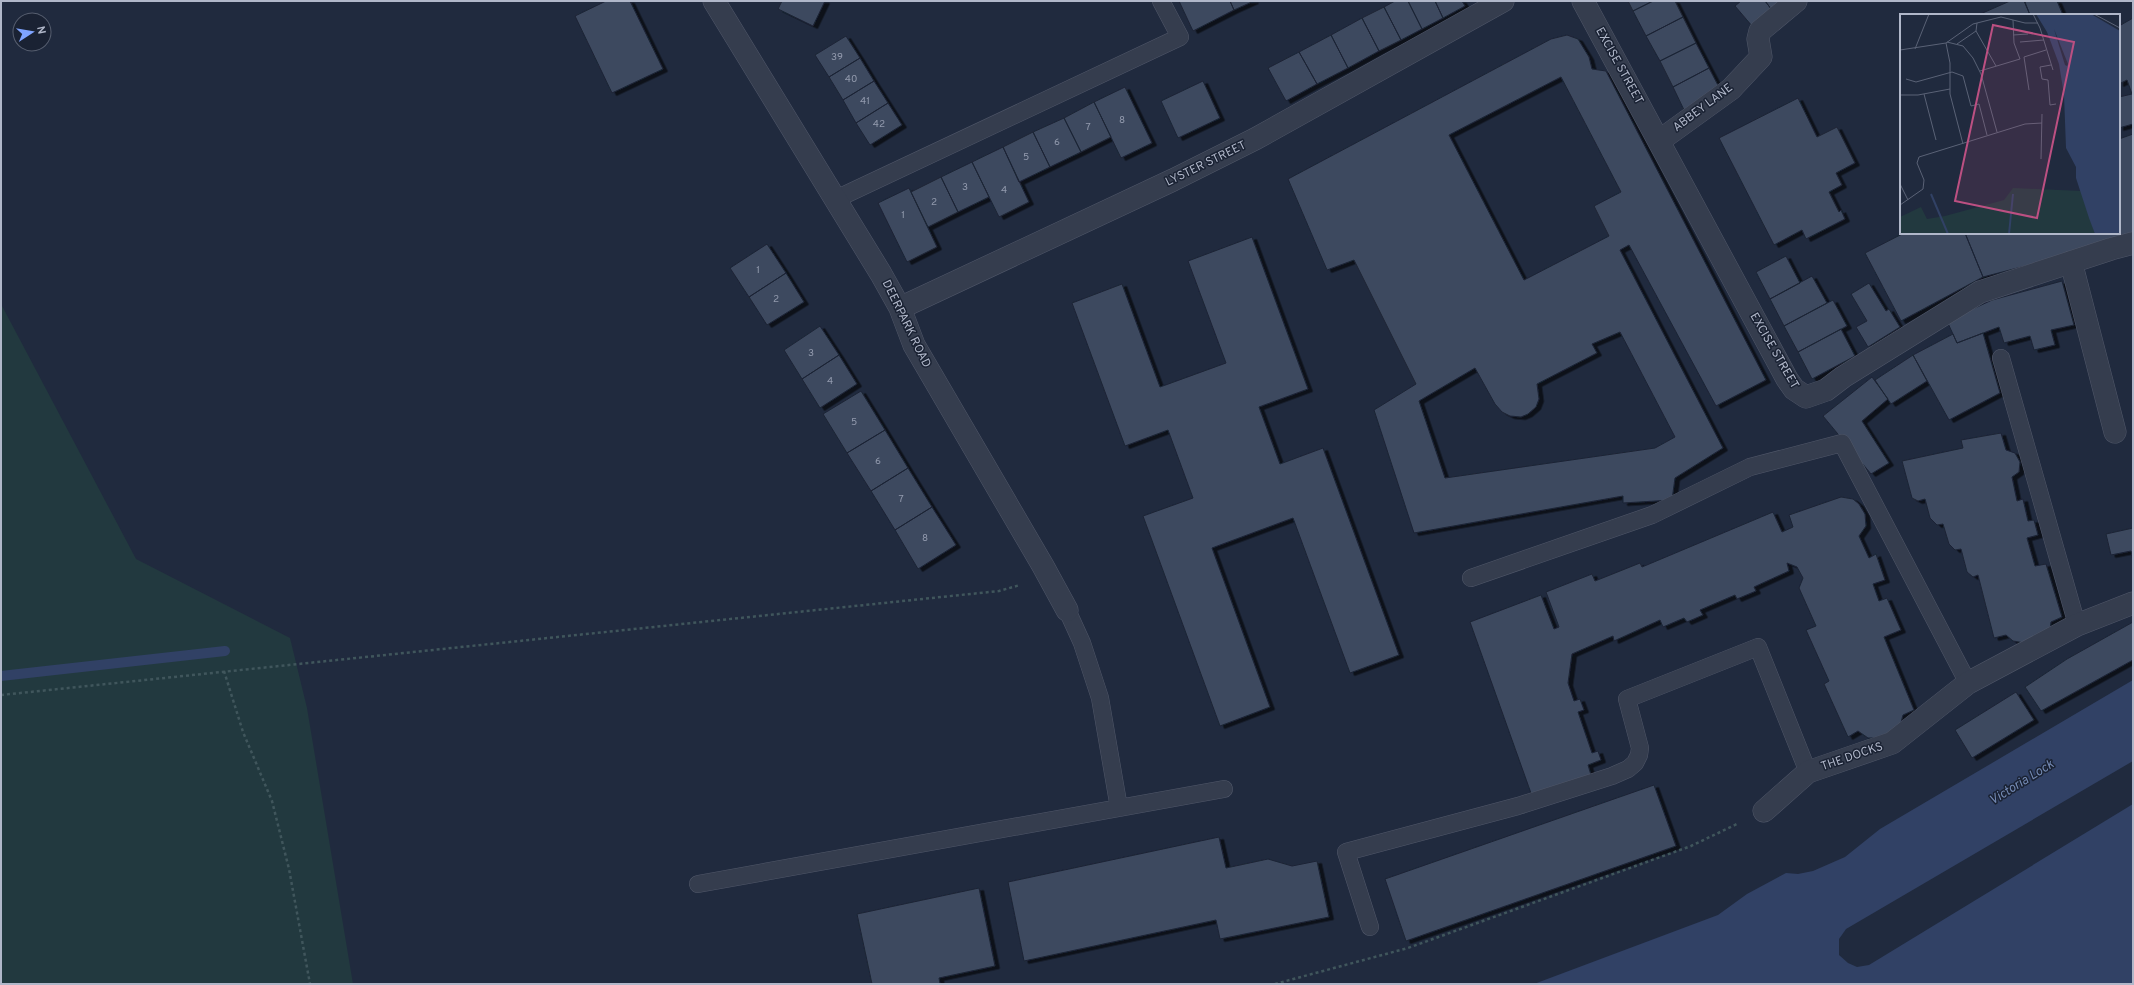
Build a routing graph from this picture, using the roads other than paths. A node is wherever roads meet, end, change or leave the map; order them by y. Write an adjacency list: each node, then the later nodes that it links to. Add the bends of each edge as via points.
1 (714, 1): 7 (street, DEERPARK ROAD)
2 (1161, 1): 7 (lane, via 1180,36)
3 (1503, 1): 10 (street, LYSTER STREET, via 1255,139 1166,184)
4 (1583, 1): 6 (street, EXCISE STREET)
5 (1796, 1): 6 (street, ABBEY LANE, via 1760,31 1760,57 1731,89)
6 (1659, 141): 9 (street, EXCISE STREET, via 1787,379 1794,389 1806,397 1826,390 1843,376 1980,292)
7 (836, 199): 10 (street, DEERPARK ROAD)
8 (2133, 243): 9 (street, EXCISE STREET)
9 (2071, 262): 12 (street)
10 (900, 308): 15 (street, DEERPARK ROAD, via 914,346)
11 (2001, 358): 16 (lane)
12 (2115, 432)
13 (1471, 578): 17 (lane, via 1652,515 1750,467 1842,443)
14 (2133, 603): 16 (street, THE DOCKS)
15 (1067, 610): 20 (lane, via 1082,643 1100,698)
16 (2077, 625): 17 (street, THE DOCKS)
17 (1968, 683): 18 (street, THE DOCKS, via 1892,743)
18 (1808, 772): 21 (street); 23 (lane, THE DOCKS, via 1758,647 1627,699 1640,748 1639,755 1628,769 1518,806 1346,852)
19 (1224, 789): 20 (lane)
20 (1119, 808): 22 (lane)
21 (1764, 811)
22 (698, 884)
23 (1370, 927)

